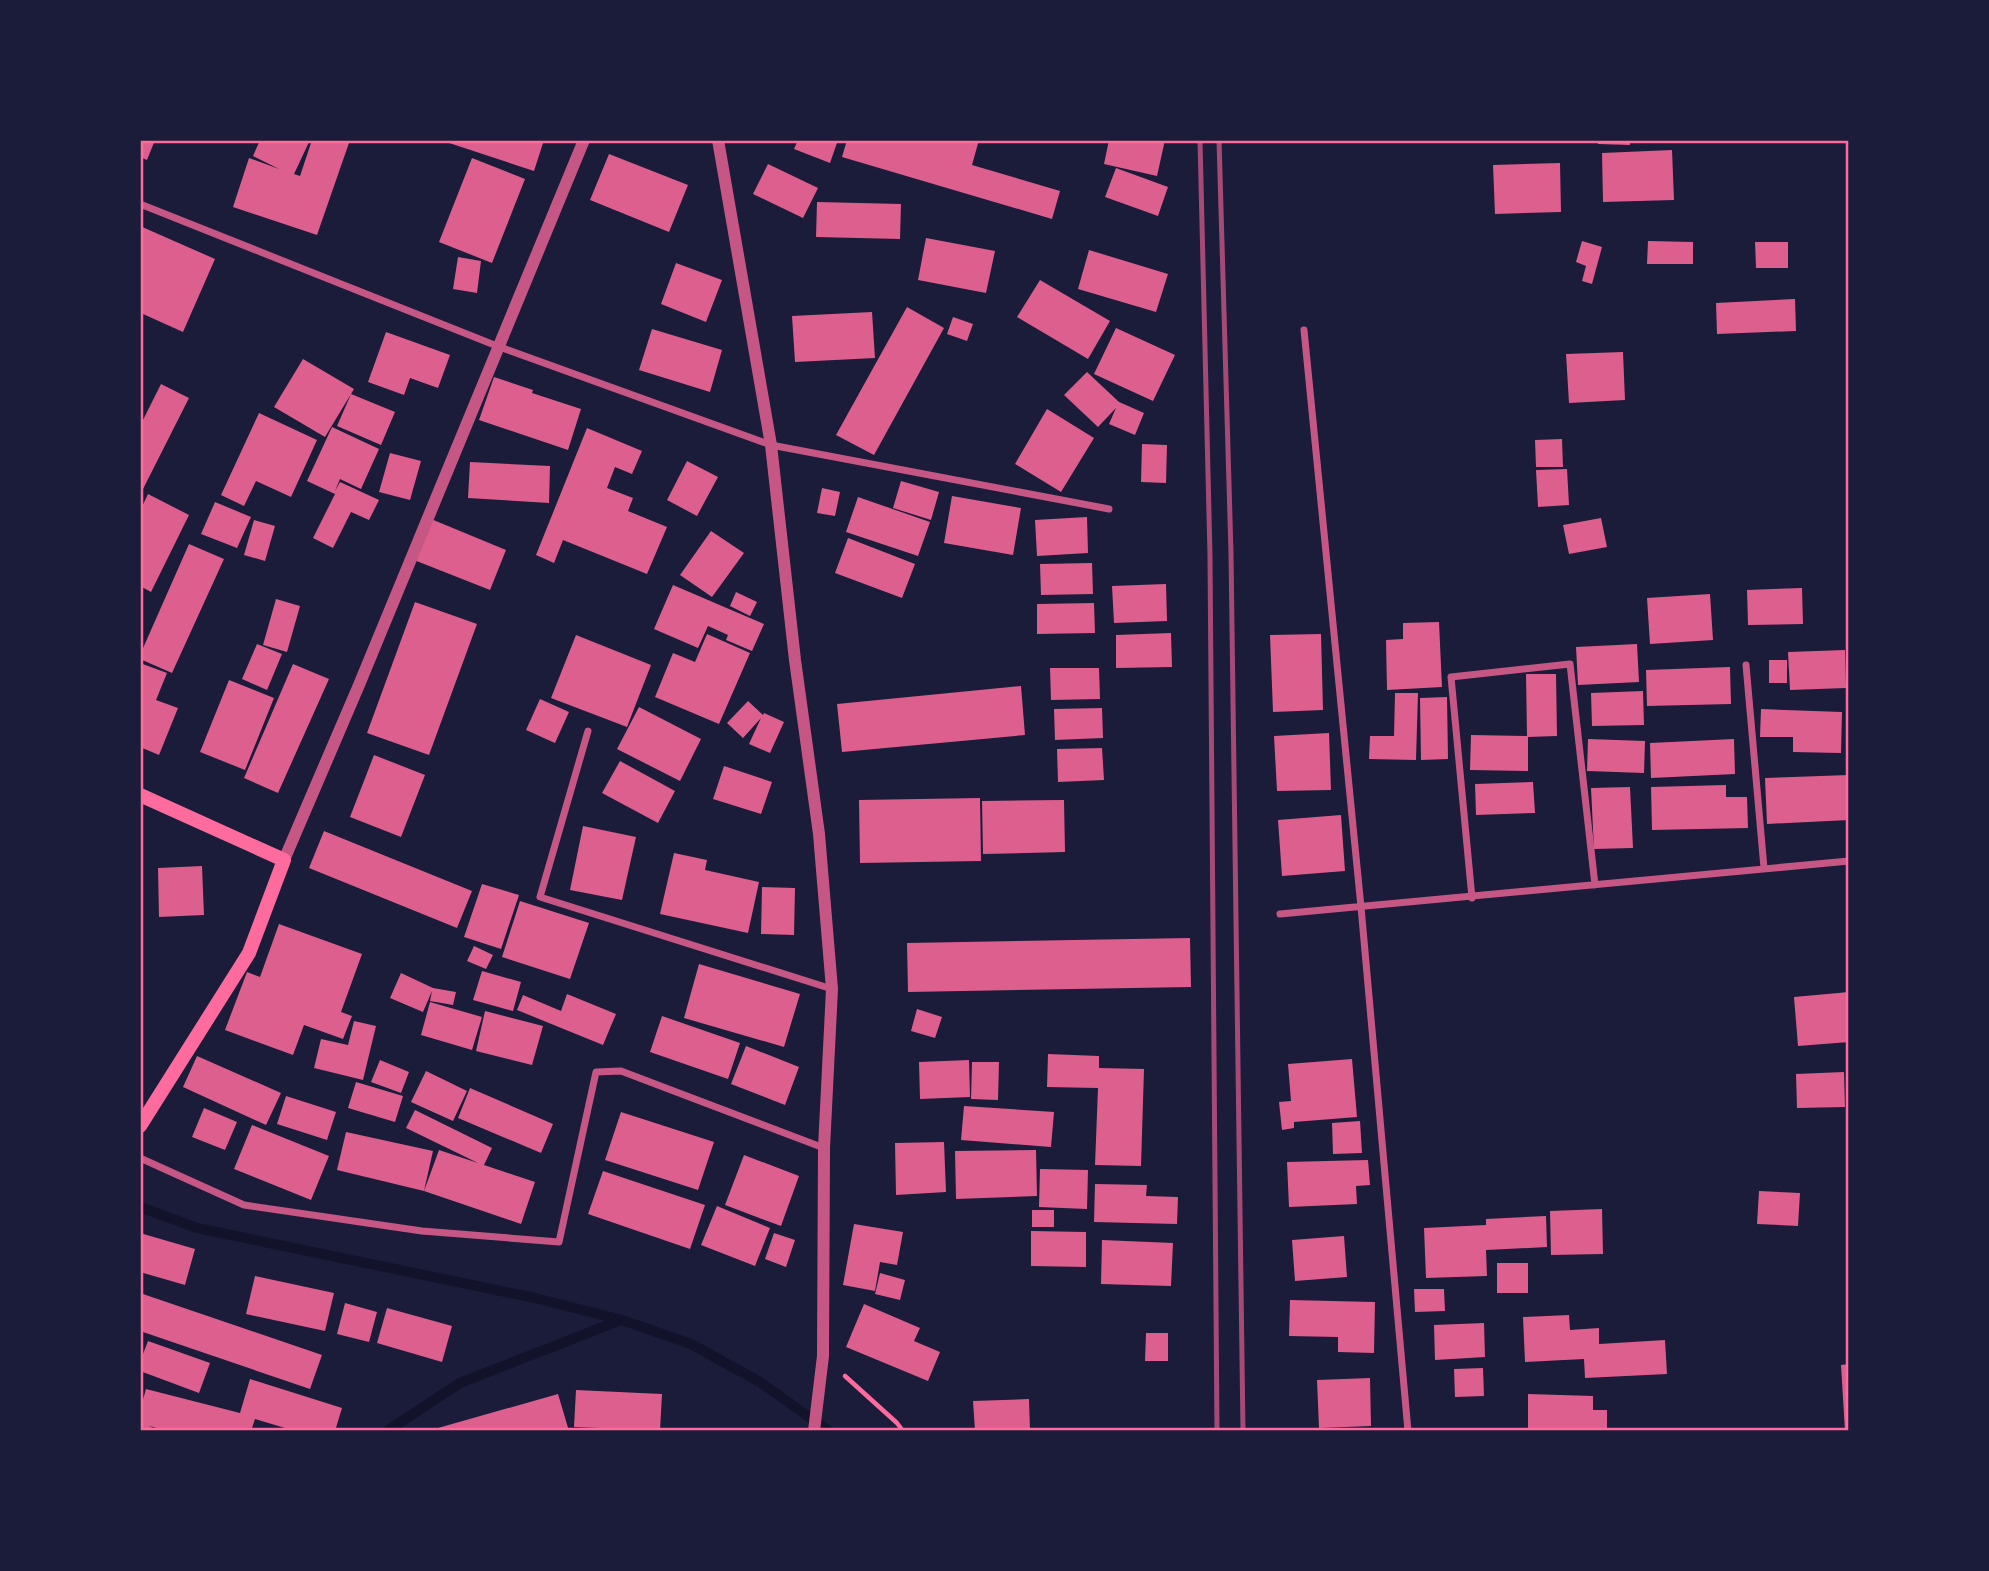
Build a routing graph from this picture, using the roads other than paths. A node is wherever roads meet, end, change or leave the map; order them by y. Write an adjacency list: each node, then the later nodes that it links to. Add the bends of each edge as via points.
1 (584, 140): 5 (street)
2 (718, 140): 6 (street)
3 (140, 204): 5 (street)
4 (1304, 330): 16 (street)
5 (497, 346): 6 (street); 11 (street)
6 (771, 445): 7 (street); 18 (street, via 819,834)
7 (1109, 509)
8 (1746, 665): 13 (street)
9 (588, 731): 18 (street, via 540,897)
10 (140, 794): 11 (main road)
11 (284, 860): 19 (main road, via 249,953)
12 (1849, 861): 13 (street)
13 (1765, 868): 14 (street)
14 (1595, 885): 15 (street); 15 (street, via 1570,664 1451,677)
15 (1472, 898): 16 (street)
16 (1361, 907): 17 (street); 23 (street)
17 (1280, 914)
18 (832, 989): 20 (street)
19 (140, 1126)
20 (824, 1148): 21 (street, via 621,1071 596,1072 559,1242 422,1231 244,1205); 22 (street, via 823,1356)
21 (140, 1158)
22 (814, 1431)
23 (1408, 1431)

